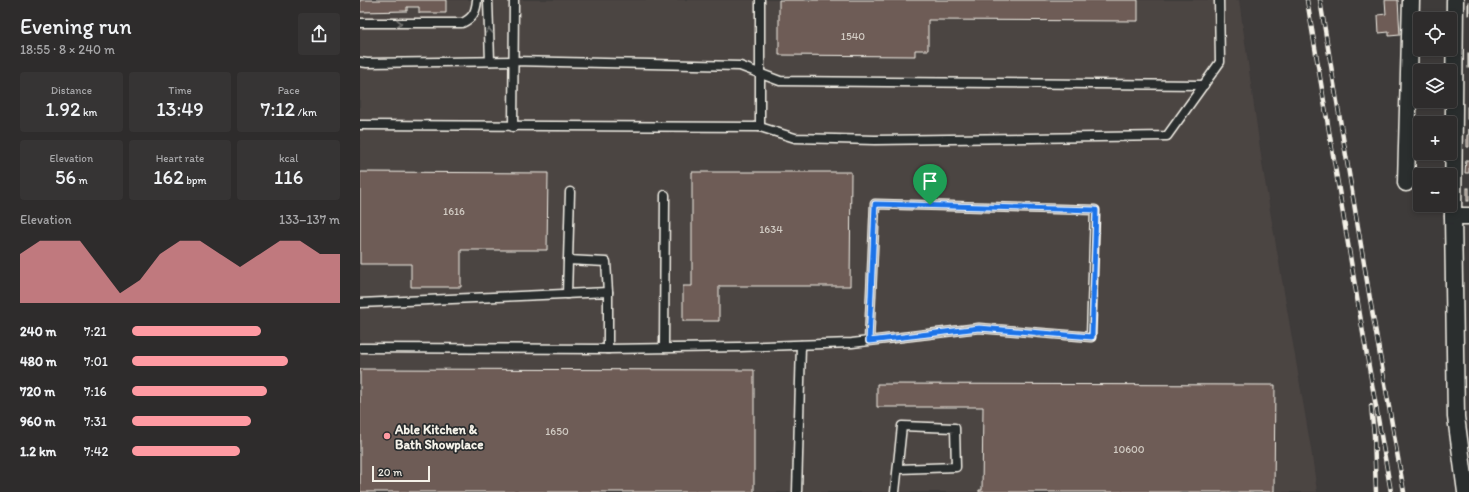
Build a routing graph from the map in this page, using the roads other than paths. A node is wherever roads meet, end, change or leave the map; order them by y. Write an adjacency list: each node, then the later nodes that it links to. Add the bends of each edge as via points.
1 (477, 0): 8 (lane, one-way to 1, via 462,23 471,19)
2 (488, 0): 11 (lane, one-way to 2)
3 (514, 0): 9 (lane)
4 (760, 0): 12 (lane)
5 (1219, 0): 13 (lane, via 1220,62)
6 (1411, 0): 17 (street)
7 (1455, 0): 20 (street)
8 (360, 22)
9 (514, 61): 11 (lane); 12 (lane, via 740,66); 15 (lane)
10 (360, 62): 11 (lane)
11 (490, 62)
12 (760, 72): 13 (lane, via 780,81); 16 (lane)
13 (1204, 85): 16 (lane, via 1167,136 875,140 795,138)
14 (360, 125): 15 (lane)
15 (513, 127): 16 (lane)
16 (760, 127)
17 (1406, 183)
18 (570, 192): 22 (lane)
19 (665, 195): 29 (lane)
20 (1453, 216): 21 (street); 34 (street, via 1456,417)
21 (1469, 216)
22 (568, 260): 23 (lane, via 606,262); 24 (lane)
23 (608, 292): 24 (lane); 30 (lane)
24 (567, 294): 25 (lane)
25 (360, 303)
26 (869, 341): 26 (lane, via 979,328 1092,337 1096,210 875,204); 27 (lane)
27 (801, 345): 29 (lane); 32 (lane)
28 (360, 348): 30 (lane)
29 (664, 348): 30 (lane)
30 (608, 349)
31 (898, 469): 31 (lane, via 902,426 955,428 956,467); 33 (lane)
32 (797, 492)
33 (895, 492)
34 (1466, 492)

